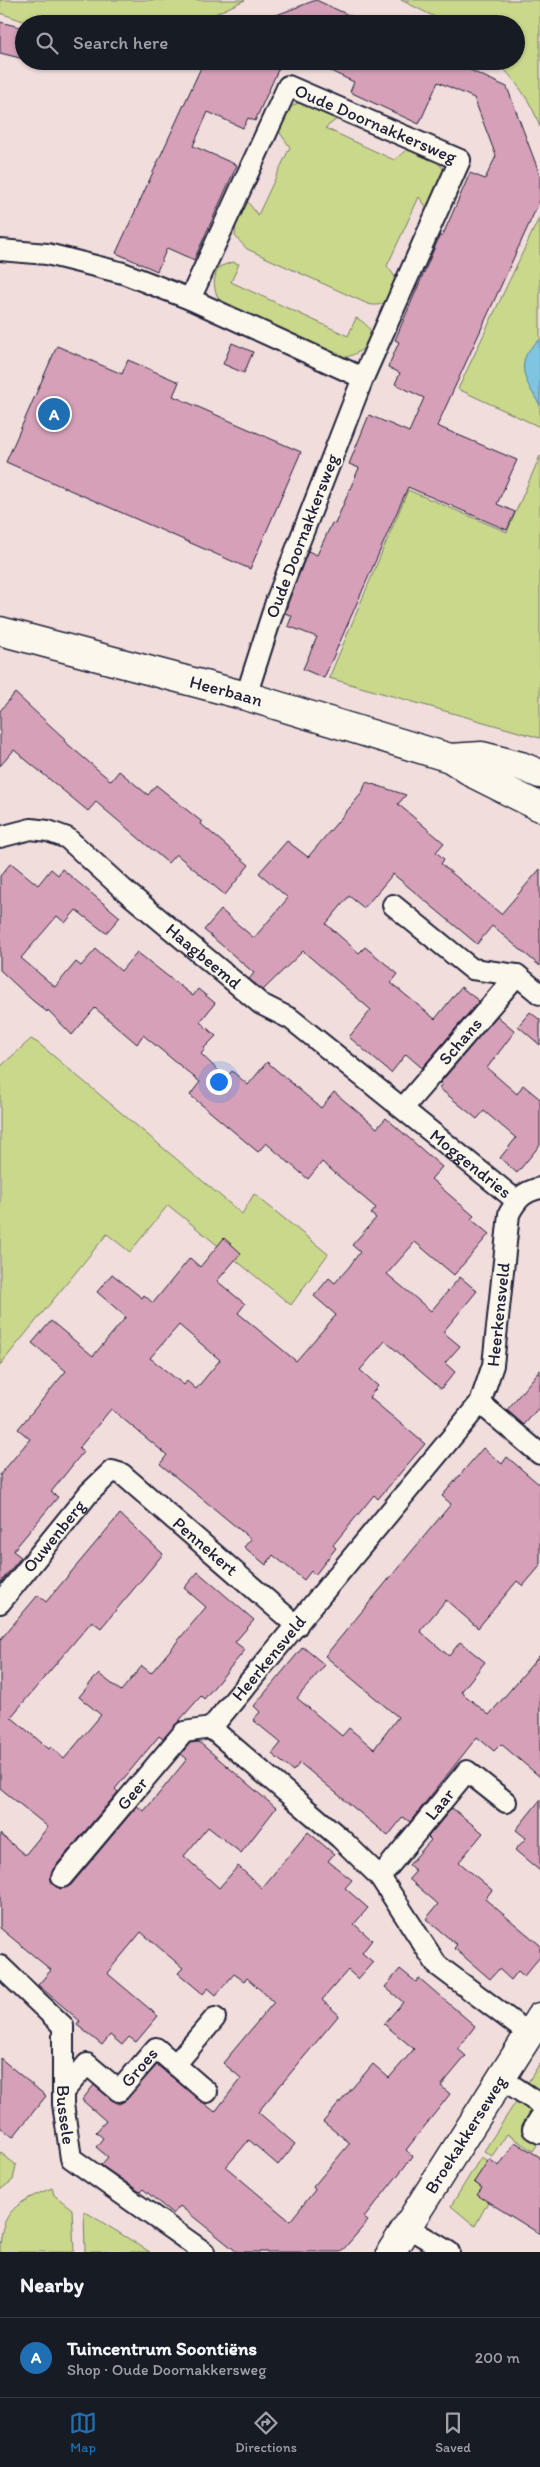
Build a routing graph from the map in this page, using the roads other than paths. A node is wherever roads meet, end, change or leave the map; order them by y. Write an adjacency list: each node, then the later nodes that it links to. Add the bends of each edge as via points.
1 (0, 250): 2 (street, via 46,254 123,273)
2 (190, 299): 3 (street); 3 (street, Oude Doornakkersweg, via 288,86 460,160)
3 (364, 378): 5 (street, Oude Doornakkersweg, via 277,599)
4 (0, 630): 5 (street, Heerbaan)
5 (246, 696): 6 (street, Heerbaan)
6 (450, 758): 7 (street, Heerbaan, via 482,756); 8 (street, Heerbaan)
7 (540, 774)
8 (540, 807)
9 (0, 837): 13 (street, Haagbeemd, via 31,829 67,838 261,1004 291,1019)
10 (393, 905): 11 (street, via 472,969)
11 (517, 975): 12 (street); 13 (street, Schans)
12 (540, 994)
13 (403, 1108): 15 (street, Moggendries)
14 (540, 1188): 15 (street, Moggendries, via 527,1191)
15 (517, 1201): 16 (street, Heerkensveld, via 510,1214 493,1364)
16 (480, 1403): 17 (street); 20 (street, Heerkensveld)
17 (540, 1454)
18 (112, 1471): 19 (street, Ouwenberg, via 89,1493); 20 (street, Pennekert, via 122,1474)
19 (0, 1603)
20 (297, 1626): 21 (street, Heerkensveld)
21 (211, 1728): 23 (street, Geer, via 184,1732); 24 (street, via 340,1838)
22 (506, 1802): 24 (street, Laar, via 467,1770)
23 (62, 1876)
24 (380, 1877): 27 (street, via 437,1965)
25 (0, 1966): 30 (street, Bussele, via 63,2026)
26 (215, 2018): 28 (street, Groes)
27 (534, 2026): 29 (street, Broekakkerseweg)
28 (175, 2065): 30 (street, Groes, via 156,2048 119,2091 87,2064); 31 (street, Groes)
29 (501, 2078): 32 (street); 35 (street, Broekakkerseweg)
30 (63, 2092): 36 (street, Bussele, via 71,2158)
31 (206, 2092)
32 (540, 2104)
33 (540, 2118): 34 (street, via 533,2128)
34 (540, 2133)
35 (407, 2227): 37 (street, Broekakkerseweg); 38 (street)
36 (204, 2252)
37 (391, 2252)
38 (449, 2252)

